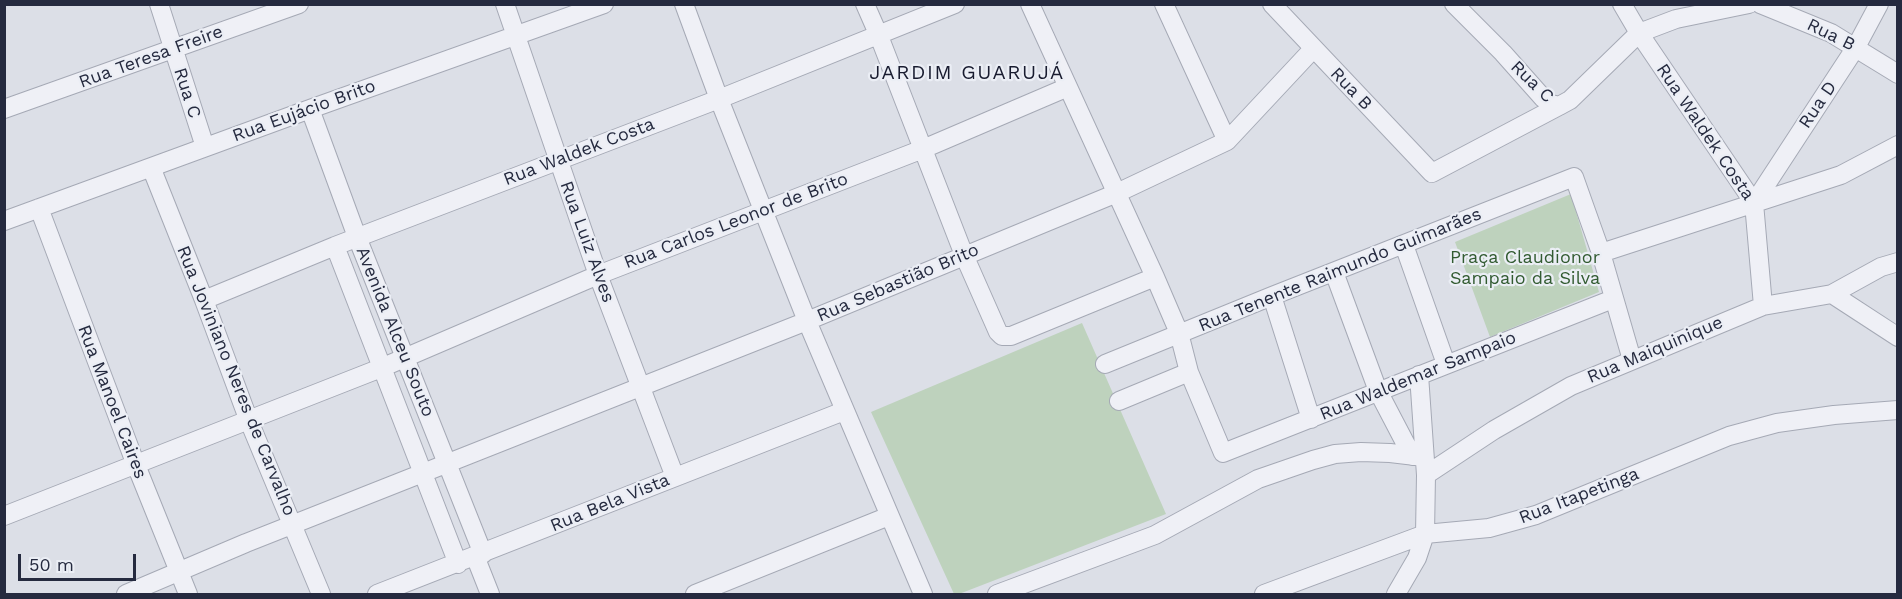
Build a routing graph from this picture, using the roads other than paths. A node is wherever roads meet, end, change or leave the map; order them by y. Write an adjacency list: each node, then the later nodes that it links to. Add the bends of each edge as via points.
1 (159, 4): 20 (street, Rua C)
2 (299, 4): 20 (street, Rua Teresa Freire)
3 (505, 4): 18 (street, Rua Luiz Alves)
4 (604, 4): 18 (street, Rua Eujácio Brito)
5 (684, 4): 24 (street)
6 (865, 4): 17 (street)
7 (955, 4): 17 (street, Rua Waldek Costa)
8 (1030, 4): 23 (street)
9 (1164, 4): 28 (street)
10 (1272, 4): 21 (street, Rua B)
11 (1455, 4): 25 (street, Rua C, via 1543,98)
12 (1623, 4): 16 (street, Rua Waldek Costa)
13 (1749, 4): 16 (street, via 1676,19)
14 (1760, 4): 19 (street, Rua B)
15 (1879, 4): 19 (street, Rua D)
16 (1639, 33): 25 (street, Rua C); 35 (street, Rua Waldek Costa)
17 (879, 36): 24 (street, Rua Waldek Costa); 31 (street)
18 (514, 37): 27 (street, Rua Eujácio Brito); 32 (street, Rua Luiz Alves)
19 (1856, 47): 22 (street, Rua B); 35 (street, Rua D)
20 (173, 49): 26 (street, Rua Teresa Freire); 30 (street, Rua C)
21 (1313, 49): 25 (street, Rua B, via 1432,173); 28 (street, Rua Sebastião Brito)
22 (1898, 74)
23 (1068, 87): 31 (street, Rua Carlos Leonor de Brito); 34 (street)
24 (719, 99): 32 (street, Rua Waldek Costa); 37 (street)
25 (1559, 106)
26 (4, 109)
27 (310, 109): 30 (street, Rua Eujácio Brito); 39 (street, Avenida Alceu Souto)
28 (1227, 141): 34 (street, Rua Sebastião Brito)
29 (1898, 145): 35 (street, via 1841,175)
30 (205, 147): 33 (street, Rua Eujácio Brito)
31 (923, 149): 37 (street, Rua Carlos Leonor de Brito); 43 (street)
32 (558, 161): 39 (street, Rua Waldek Costa); 46 (street, Rua Luiz Alves)
33 (151, 167): 36 (street, Rua Eujácio Brito); 51 (street, Rua Joviniano Neres de Carvalho)
34 (1117, 193): 43 (street, Rua Sebastião Brito); 47 (street)
35 (1754, 203): 42 (street); 52 (street, Rua Waldek Costa)
36 (39, 208): 38 (street, Rua Eujácio Brito); 72 (street, Rua Manoel Caires)
37 (763, 210): 46 (street, Rua Carlos Leonor de Brito); 53 (street)
38 (4, 221)
39 (357, 237): 41 (street, Rua Waldek Costa); 56 (street, Avenida Alceu Souto)
40 (1404, 245): 42 (street, Rua Tenente Raimundo Guimarães, via 1574,177); 45 (street, Rua Tenente Raimundo Guimarães); 59 (street)
41 (335, 246): 51 (street, Rua Waldek Costa); 60 (street, Avenida Alceu Souto)
42 (1601, 253): 50 (street)
43 (964, 255): 47 (street, via 998,332 1007,337); 53 (street, Rua Sebastião Brito)
44 (1898, 262): 48 (street, Rua Maiquinique)
45 (1334, 272): 49 (street, Rua Tenente Raimundo Guimarães); 64 (street)
46 (598, 275): 56 (street, Rua Carlos Leonor de Brito); 63 (street, Rua Luiz Alves)
47 (1155, 278): 54 (street)
48 (1832, 294): 52 (street, Rua Maiquinique); 55 (street)
49 (1272, 296): 54 (street, Rua Tenente Raimundo Guimarães); 68 (street)
50 (1613, 299): 57 (street); 59 (street, Rua Waldemar Sampaio)
51 (204, 300): 69 (street, Rua Joviniano Neres de Carvalho)
52 (1763, 306): 57 (street, Rua Maiquinique)
53 (807, 321): 63 (street, Rua Sebastião Brito); 67 (street)
54 (1179, 333): 58 (street, Rua Tenente Raimundo Guimarães); 61 (street)
55 (1898, 337)
56 (405, 358): 60 (street, Rua Carlos Leonor de Brito); 71 (street, Avenida Alceu Souto)
57 (1632, 360): 70 (street, Rua Maiquinique, via 1571,386 1494,430)
58 (1105, 364)
59 (1446, 364): 62 (street, Rua Waldemar Sampaio)
60 (381, 368): 69 (street, Rua Carlos Leonor de Brito); 73 (street, Avenida Alceu Souto)
61 (1189, 372): 65 (street); 68 (street, Rua Waldemar Sampaio, via 1223,453)
62 (1419, 375): 64 (street, Rua Waldemar Sampaio); 70 (street)
63 (641, 386): 71 (street, Rua Sebastião Brito); 74 (street, Rua Luiz Alves)
64 (1378, 391): 68 (street, Rua Waldemar Sampaio); 70 (street)
65 (1119, 401)
66 (1898, 410): 78 (street, Rua Itapetinga, via 1778,423 1729,436 1536,515 1489,528)
67 (844, 411): 74 (street, Rua Bela Vista); 76 (street)
68 (1311, 419)
69 (249, 421): 72 (street, Rua Carlos Leonor de Brito); 77 (street, Rua Joviniano Neres de Carvalho)
70 (1421, 463): 78 (street); 89 (street, via 1390,453 1361,452 1312,460 1258,479 1155,535)
71 (449, 464): 73 (street, Rua Sebastião Brito); 79 (street, Avenida Alceu Souto)
72 (136, 465): 75 (street, Rua Carlos Leonor de Brito); 81 (street, Rua Manoel Caires)
73 (423, 474): 77 (street, Rua Sebastião Brito); 80 (street, Avenida Alceu Souto)
74 (675, 477): 79 (street, Rua Bela Vista)
75 (4, 516)
76 (889, 516): 87 (street); 88 (street)
77 (293, 524): 81 (street, Rua Sebastião Brito); 84 (street, Rua Joviniano Neres de Carvalho)
78 (1425, 534): 90 (street, Rua Itapetinga); 91 (street, via 1417,558)
79 (479, 555): 80 (street, Rua Bela Vista); 86 (street, Avenida Alceu Souto)
80 (458, 564): 85 (street, Rua Bela Vista)
81 (179, 572): 82 (street, Rua Sebastião Brito); 83 (street, Rua Manoel Caires)
82 (126, 594)
83 (188, 594)
84 (321, 594)
85 (377, 594)
86 (490, 594)
87 (695, 594)
88 (923, 594)
89 (998, 594)
90 (1264, 594)
91 (1396, 594)

